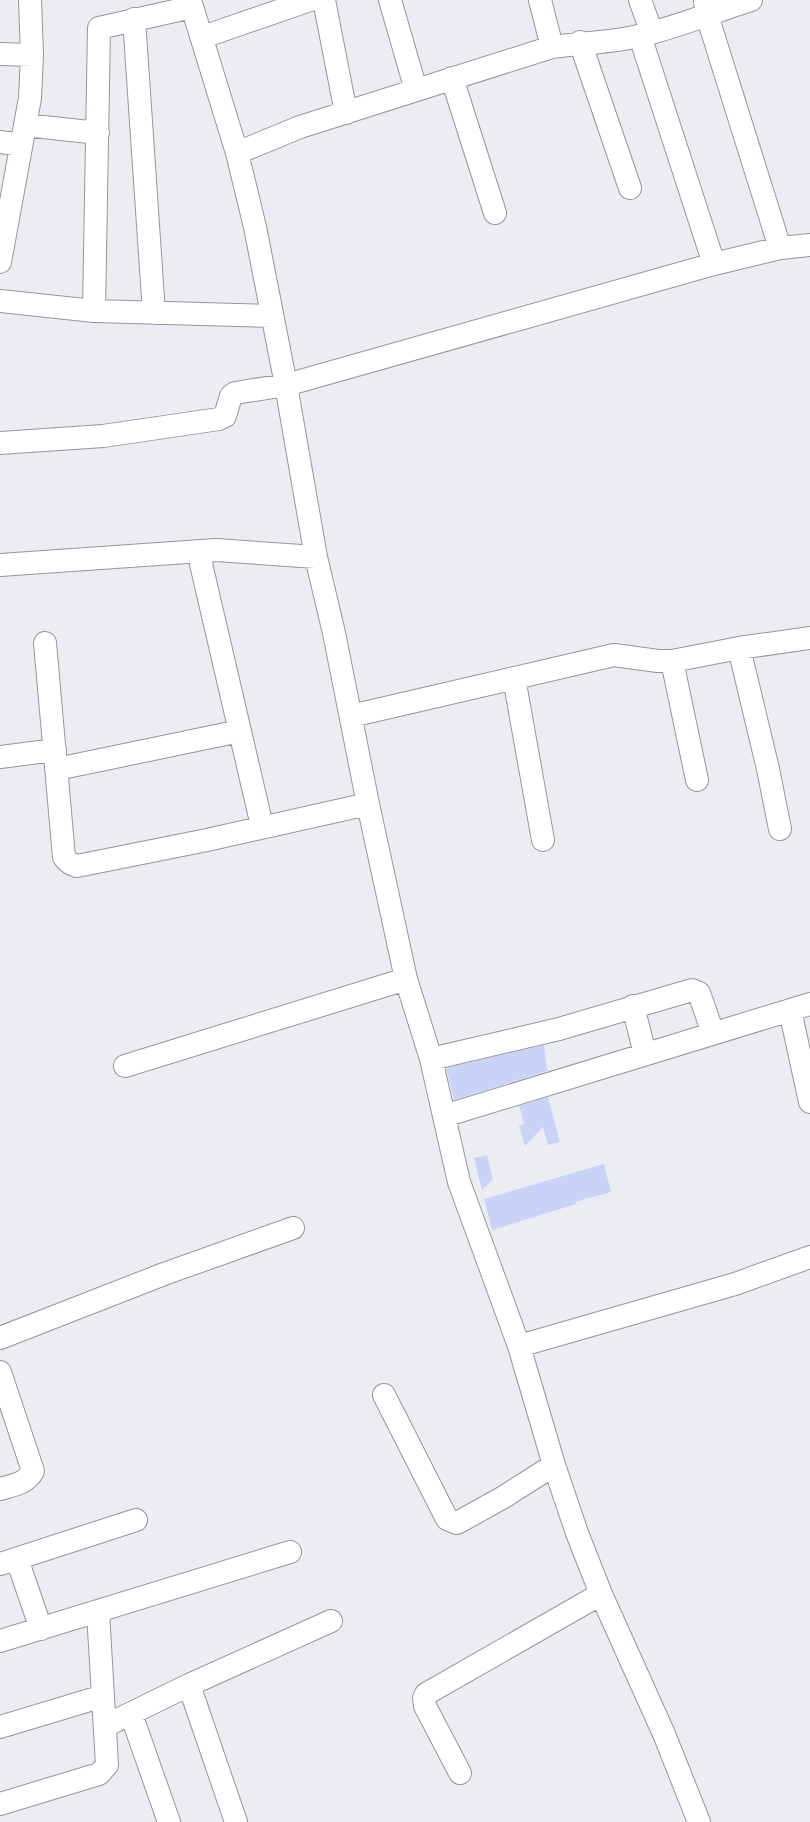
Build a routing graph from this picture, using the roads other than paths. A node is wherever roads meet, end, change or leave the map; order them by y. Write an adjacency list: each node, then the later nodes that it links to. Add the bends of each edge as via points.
1 (30, 0): 16 (street)
2 (310, 0): 12 (street)
3 (324, 0): 19 (street)
4 (390, 0): 18 (street)
5 (540, 0): 14 (street)
6 (640, 0): 11 (street)
7 (747, 1): 9 (street)
8 (191, 3): 10 (street); 12 (street)
9 (706, 7): 11 (street); 27 (street)
10 (134, 19): 20 (street, via 98,28); 32 (street)
11 (646, 34): 13 (street); 29 (street)
12 (203, 37): 23 (street)
13 (580, 42): 14 (street); 24 (street)
14 (552, 47): 17 (street)
15 (0, 54): 16 (street)
16 (32, 55): 21 (street, via 30,98)
17 (452, 78): 18 (street); 25 (street)
18 (416, 90): 19 (street)
19 (346, 113): 23 (street, via 300,127)
20 (98, 133): 21 (street); 31 (street)
21 (23, 135): 22 (street); 28 (street)
22 (0, 142)
23 (237, 153): 33 (street, via 255,227)
24 (630, 188)
25 (494, 213)
26 (810, 245): 27 (street)
27 (780, 248): 29 (street)
28 (1, 249)
29 (714, 264): 34 (street)
30 (0, 301): 31 (street)
31 (94, 312): 32 (street)
32 (154, 313): 33 (street)
33 (272, 316): 34 (street)
34 (286, 385): 35 (street, via 233,394 225,416 219,419 103,436); 37 (street)
35 (0, 444)
36 (204, 551): 37 (street); 38 (street); 45 (street, via 201,564)
37 (316, 557): 44 (street)
38 (0, 565)
39 (810, 638): 41 (street)
40 (45, 643): 47 (street)
41 (739, 648): 42 (street); 51 (street)
42 (672, 661): 43 (street, via 614,655); 48 (street)
43 (514, 678): 44 (street); 52 (street)
44 (351, 716): 49 (street)
45 (240, 731): 47 (street); 50 (street)
46 (0, 757): 47 (street)
47 (56, 759): 50 (street, via 64,857 67,862 77,866 207,840)
48 (697, 780)
49 (368, 804): 50 (street); 53 (street)
50 (262, 826)
51 (780, 829)
52 (543, 840)
53 (406, 979): 58 (street); 59 (street)
54 (633, 1006): 56 (street, via 695,990); 57 (street); 58 (street, via 558,1028)
55 (800, 1007): 56 (street); 60 (street)
56 (713, 1033): 57 (street)
57 (646, 1054): 61 (street)
58 (431, 1059): 61 (street)
59 (125, 1066)
60 (809, 1094)
61 (444, 1116): 65 (street, via 459,1182)
62 (293, 1228): 64 (street, via 164,1274)
63 (810, 1257): 65 (street, via 735,1284)
64 (0, 1338)
65 (519, 1346): 68 (street)
66 (0, 1372): 69 (street, via 33,1471 23,1482)
67 (384, 1394): 68 (street, via 447,1519 453,1522 457,1523 502,1498)
68 (554, 1465): 73 (street)
69 (0, 1489)
70 (136, 1520): 72 (street)
71 (290, 1552): 74 (street)
72 (9, 1562): 76 (street)
73 (601, 1594): 83 (street, via 426,1694 425,1706); 87 (street, via 664,1734)
74 (98, 1612): 76 (street); 79 (street)
75 (330, 1621): 78 (street)
76 (41, 1629): 77 (street)
77 (0, 1642)
78 (190, 1685): 80 (street); 86 (street)
79 (103, 1696): 81 (street); 82 (street)
80 (131, 1714): 81 (street); 85 (street)
81 (105, 1726): 84 (street, via 108,1758 107,1765 99,1774)
82 (0, 1727)
83 (460, 1773)
84 (0, 1804)
85 (169, 1822)
86 (236, 1822)
87 (698, 1822)

